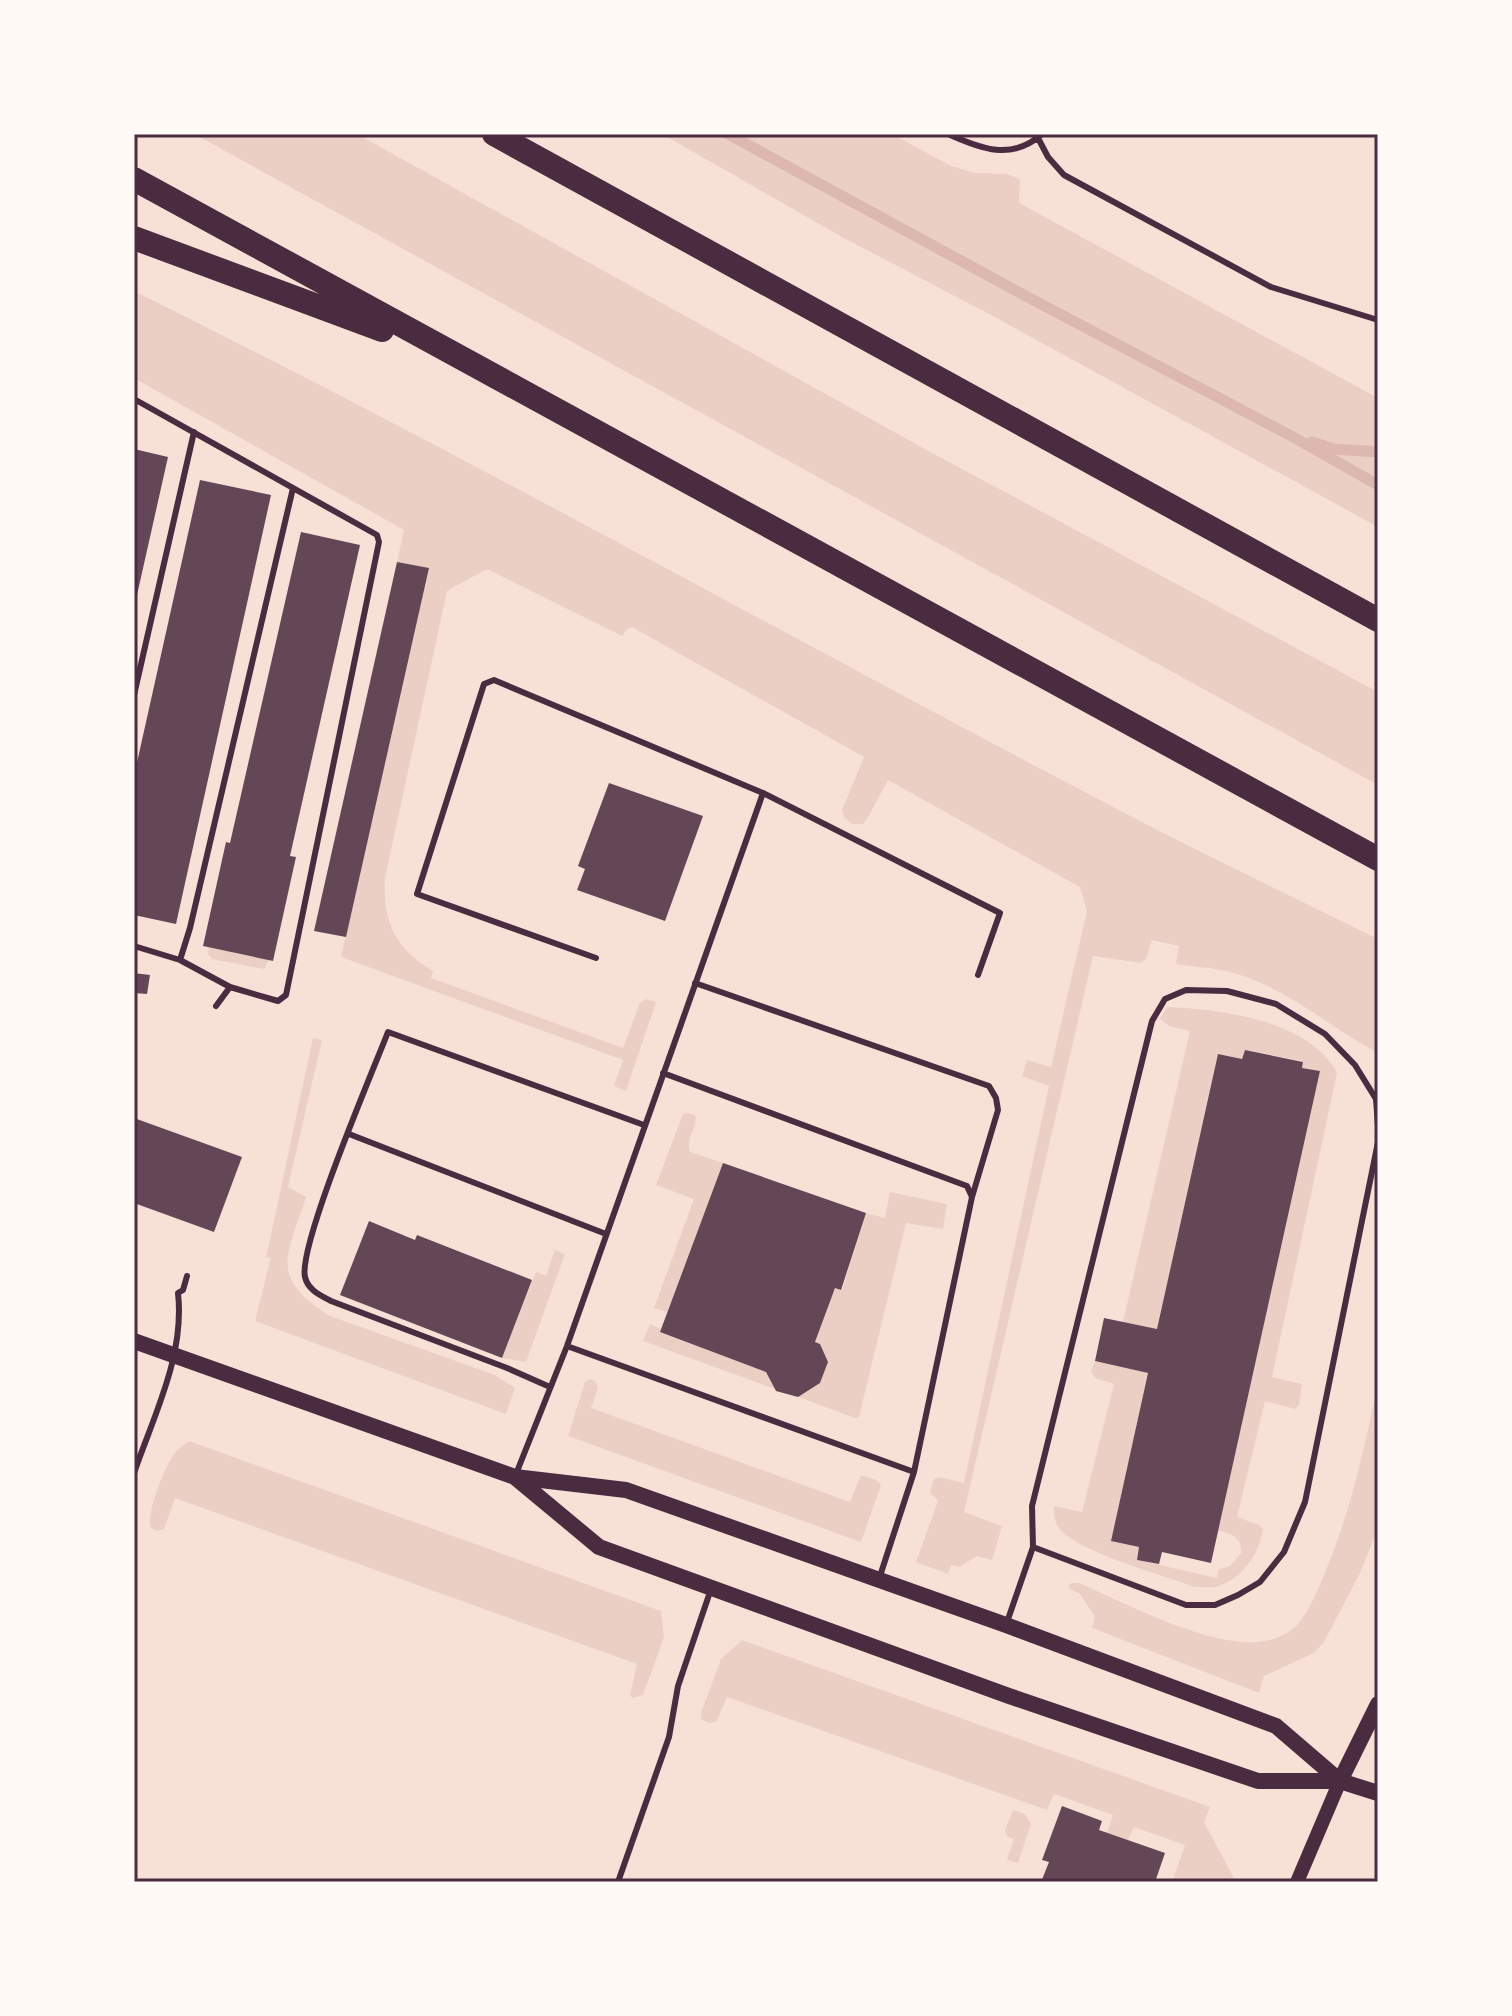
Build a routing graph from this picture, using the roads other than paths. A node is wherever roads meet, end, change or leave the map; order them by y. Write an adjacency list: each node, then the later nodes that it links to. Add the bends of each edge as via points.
1 (494, 134): 5 (highway)
2 (522, 134): 5 (highway)
3 (948, 134): 4 (lane, via 976,147 1013,151)
4 (1040, 136): 8 (lane, via 1048,157 1064,175 1271,287)
5 (552, 166): 13 (highway)
6 (134, 179): 9 (highway)
7 (134, 238): 9 (highway)
8 (1378, 320)
9 (460, 358): 16 (highway)
10 (134, 399): 11 (lane)
11 (194, 432): 12 (lane); 14 (lane)
12 (293, 488): 19 (lane); 22 (lane, via 377,535 379,542 286,995 278,1001)
13 (1378, 620)
14 (134, 695)
15 (763, 793): 18 (lane, via 494,680 484,684 417,894); 20 (lane, via 1000,913); 21 (lane)
16 (1378, 859)
17 (134, 946): 19 (lane)
18 (596, 958)
19 (180, 960): 22 (lane)
20 (978, 975)
21 (695, 983): 24 (lane); 29 (lane, via 989,1086 998,1110)
22 (230, 987): 23 (lane)
23 (216, 1006)
24 (663, 1073): 25 (lane); 29 (lane, via 967,1186)
25 (644, 1125): 27 (lane, via 388,1032); 30 (lane)
26 (1378, 1126): 39 (lane, via 1376,1099 1355,1065 1325,1034 1276,1004 1227,991 1186,990 1165,999 1152,1021 1035,1491)
27 (349, 1134): 30 (lane); 35 (lane, via 304,1260 310,1288 331,1301)
28 (1378, 1142): 39 (lane, via 1305,1502 1284,1552 1260,1582 1215,1605 1186,1605)
29 (972, 1197): 36 (lane)
30 (606, 1234): 33 (lane)
31 (187, 1276): 34 (lane, via 178,1293)
32 (134, 1341): 34 (main road)
33 (567, 1346): 35 (lane); 36 (lane)
34 (175, 1355): 37 (lane); 38 (main road)
35 (550, 1387): 38 (lane)
36 (914, 1472): 40 (lane)
37 (134, 1473)
38 (515, 1477): 40 (main road, via 626,1490); 41 (main road, via 599,1547)
39 (1033, 1547): 42 (lane)
40 (878, 1580): 42 (main road)
41 (712, 1588): 44 (main road, via 1258,1781); 46 (lane, via 678,1686 669,1737)
42 (1006, 1625): 44 (main road, via 1276,1726)
43 (1378, 1704): 44 (main road)
44 (1340, 1781): 45 (main road); 47 (street)
45 (1378, 1793)
46 (618, 1882)
47 (1297, 1882)

